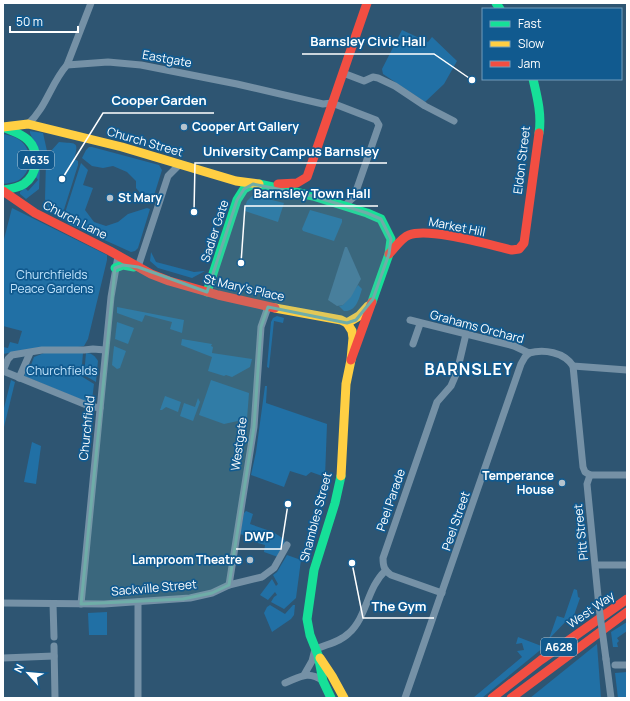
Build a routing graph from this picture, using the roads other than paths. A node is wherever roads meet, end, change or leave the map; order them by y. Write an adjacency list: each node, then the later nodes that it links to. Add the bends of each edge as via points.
1 (91, 3): 3 (street)
2 (367, 3): 4 (main road)
3 (67, 65): 6 (street, Eastgate, via 108,62 141,65 323,104); 8 (street, via 58,75 42,109)
4 (343, 73): 6 (main road); 7 (street, via 364,81 373,77 378,78)
5 (533, 80): 14 (main road, Eldon Street, via 540,126)
6 (332, 103): 11 (main road, via 307,177 300,183 290,185); 13 (street, Eastgate, via 376,120 379,125 354,197)
7 (454, 121)
8 (28, 124): 9 (main road, Church Street); 10 (main road, Church Street)
9 (3, 127): 12 (main road, A635, via 28,140 36,153 34,171 30,178 16,188)
10 (180, 164): 11 (main road, Church Street, via 236,181); 17 (street, via 168,176)
11 (257, 184): 13 (main road, Church Street, via 313,196); 19 (main road, Sadler Gate, via 244,189 237,200)
12 (3, 190): 16 (main road, Church Lane, via 34,213)
13 (344, 206): 15 (main road, Church Street, via 381,219 391,239)
14 (524, 243): 15 (main road, Market Hill, via 519,249 512,250 420,232 410,234)
15 (389, 254): 20 (main road, Shambles Street)
16 (118, 256): 17 (main road, Church Lane); 18 (street, Churchfield)
17 (138, 267): 18 (main road, via 123,265); 19 (main road, St Mary's Place, via 169,281)
18 (115, 268): 27 (street, Churchfield)
19 (207, 292): 21 (main road, St Mary's Place)
20 (373, 299): 23 (main road, Shambles Street, via 362,315); 30 (main road, Shambles Street)
21 (268, 307): 23 (main road, St Mary's Place); 42 (street, Westgate, via 261,327 254,427)
22 (410, 320): 24 (street, Grahams Orchard)
23 (347, 323): 30 (main road, Shambles Street, via 352,330 353,338)
24 (420, 324): 25 (street, Grahams Orchard); 26 (street, Grahams Orchard)
25 (466, 334): 29 (street, Grahams Orchard, via 514,346); 41 (street, Peel Parade, via 457,372 451,386 437,402 398,512 383,558)
26 (413, 344)
27 (105, 350): 28 (street, via 42,350); 35 (street, Churchfield)
28 (30, 353): 33 (street, via 12,355); 34 (street)
29 (529, 353): 31 (street, via 543,351 560,354); 43 (street, Peel Street, via 521,364)
30 (351, 360): 52 (main road, Shambles Street, via 345,398 342,472 310,592 307,619)
31 (573, 366): 32 (street); 36 (street, Pitt Street, via 583,466)
32 (627, 370)
33 (3, 371): 34 (street)
34 (19, 378): 35 (street)
35 (100, 408): 48 (street, Churchfield)
36 (590, 475): 37 (street); 40 (street, Pitt Street, via 587,484)
37 (627, 475)
38 (287, 545): 42 (street, Sackville Street, via 269,573)
39 (627, 565): 40 (street)
40 (596, 566): 67 (street, Pitt Street, bridge)
41 (385, 571): 43 (street); 52 (street, via 376,582 353,630)
42 (229, 585): 45 (street, Sackville Street, via 212,593 190,598)
43 (442, 593): 64 (street, Peel Street)
44 (627, 599): 65 (main road, West Way / A628)
45 (138, 602): 48 (street, Sackville Street); 61 (street)
46 (3, 603): 47 (street, Sackville Street)
47 (53, 604): 48 (street, Sackville Street); 50 (street)
48 (81, 604)
49 (627, 612): 66 (main road, West Way / A628)
50 (54, 637)
51 (54, 646): 53 (street)
52 (316, 652): 57 (street); 58 (main road, Shambles Street); 63 (main road, Shambles Street)
53 (54, 656): 54 (street); 60 (street)
54 (3, 658)
55 (615, 665): 56 (street)
56 (627, 665)
57 (304, 675): 58 (street, via 312,675); 59 (street)
58 (323, 681): 62 (main road, Shambles Street)
59 (285, 683)
60 (55, 698)
61 (138, 698)
62 (331, 698)
63 (344, 698)
64 (405, 698)
65 (492, 698)
66 (511, 698)
67 (611, 698)

